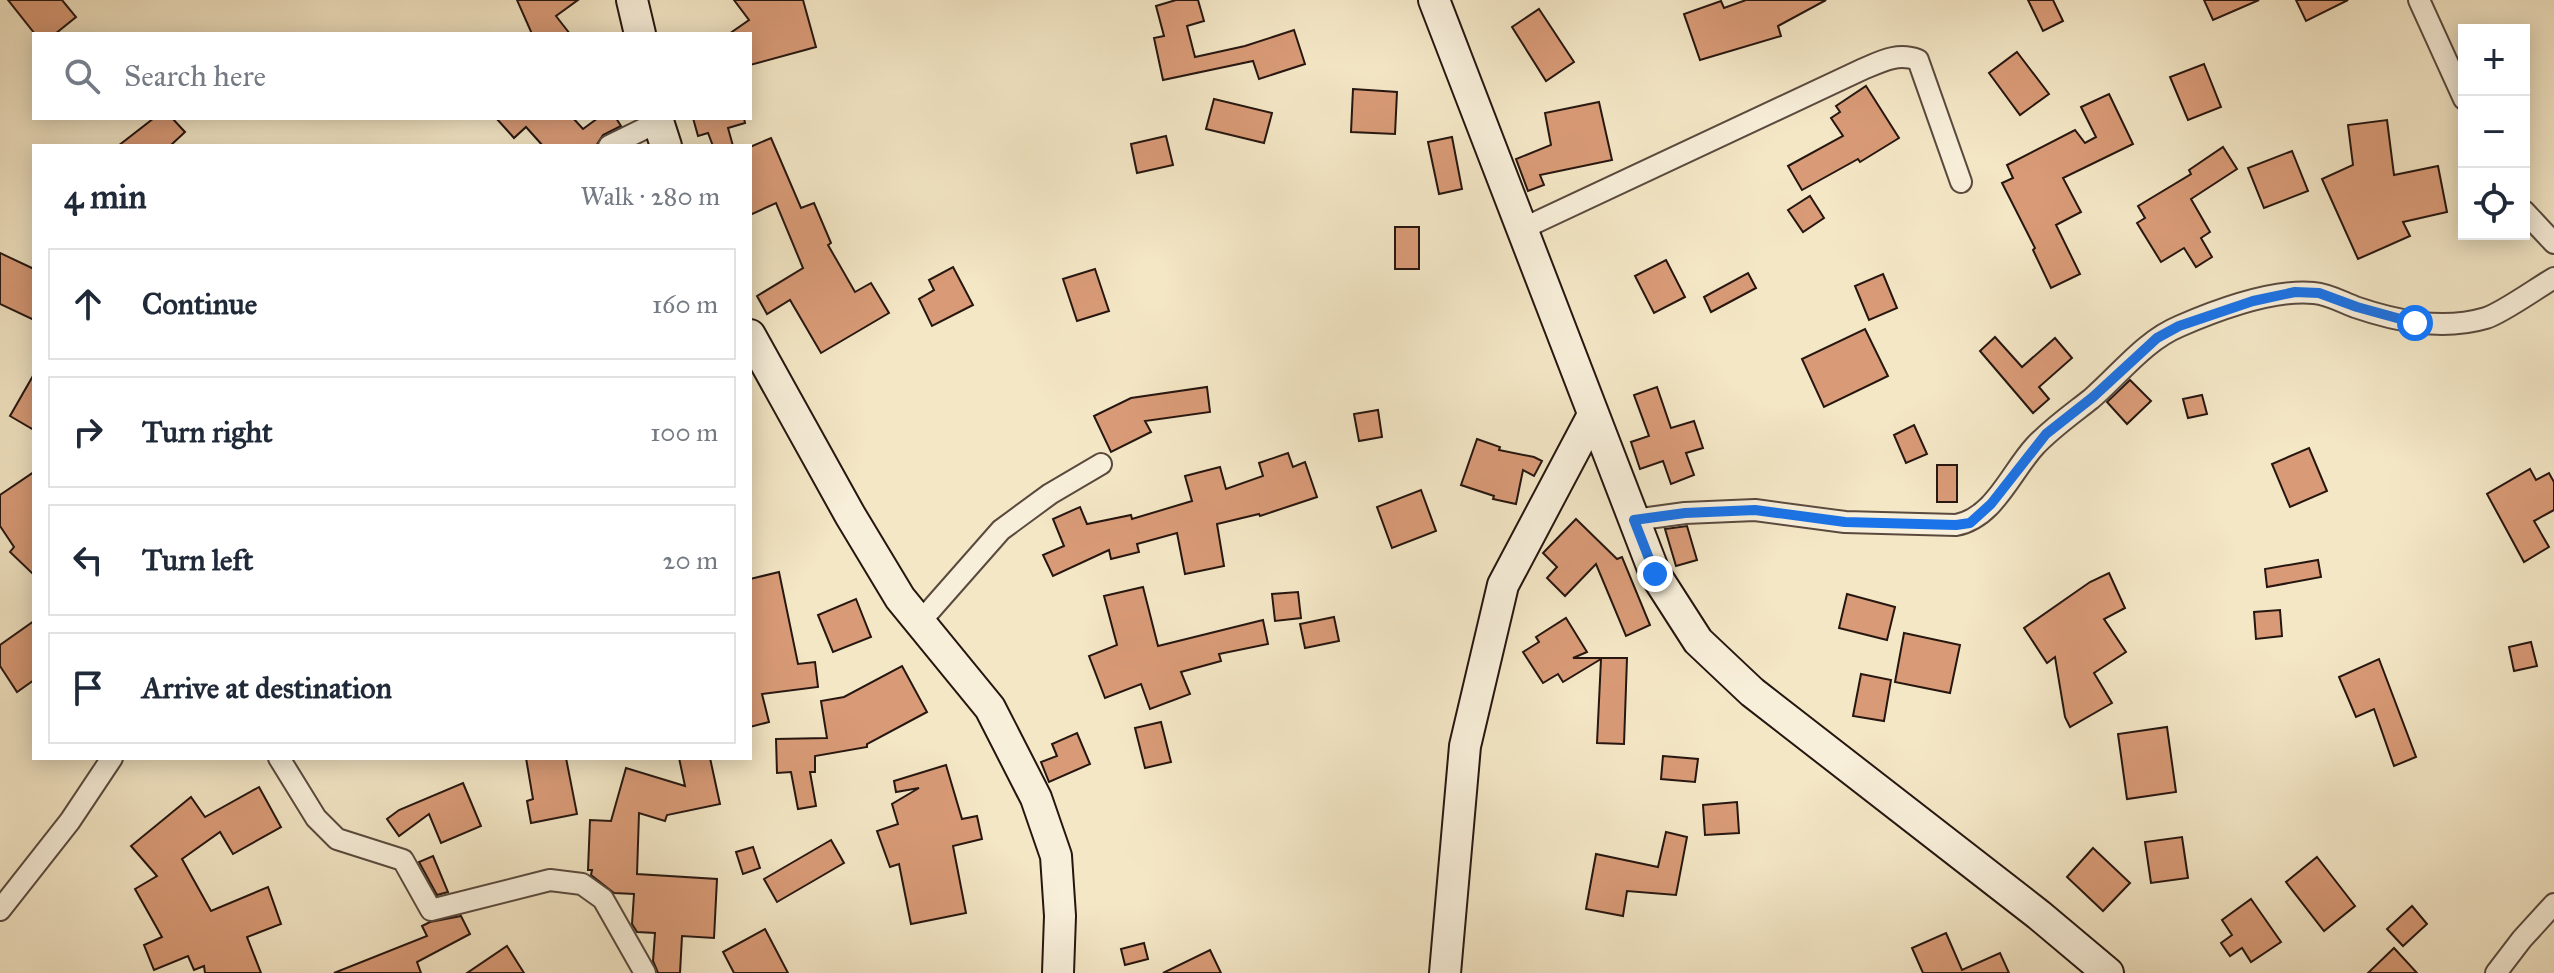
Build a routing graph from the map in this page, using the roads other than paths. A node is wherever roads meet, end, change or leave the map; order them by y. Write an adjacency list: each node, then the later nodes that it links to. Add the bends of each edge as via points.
1 (632, 0): 4 (main road)
2 (1434, 0): 10 (main road)
3 (2419, 0): 5 (street)
4 (640, 32)
5 (2463, 96)
6 (660, 129): 7 (street)
7 (615, 144)
8 (1961, 182): 10 (street, via 1918,60 1906,55 1861,70)
9 (2530, 217): 11 (street)
10 (1522, 229): 14 (main road)
11 (2554, 243)
12 (2554, 278): 16 (street, via 2489,317 2466,322 2415,323 2319,293 2295,292 2179,326 2157,338 2046,434 1970,523 1845,522 1755,510)
13 (752, 339): 17 (main road, via 850,515)
14 (1593, 415): 16 (main road); 24 (main road, via 1503,585 1465,746)
15 (1101, 464): 17 (street, via 1001,530)
16 (1634, 520): 25 (main road, via 1655,574 1698,641 1752,692)
17 (920, 622): 23 (main road, via 990,708 1036,798 1056,856)
18 (111, 760): 21 (street)
19 (280, 760): 22 (street, via 316,818 337,839 403,860 431,910 550,880 582,884 603,899)
20 (2554, 904): 26 (street)
21 (0, 910)
22 (645, 973)
23 (1058, 973)
24 (1445, 973)
25 (2108, 973)
26 (2496, 973)

